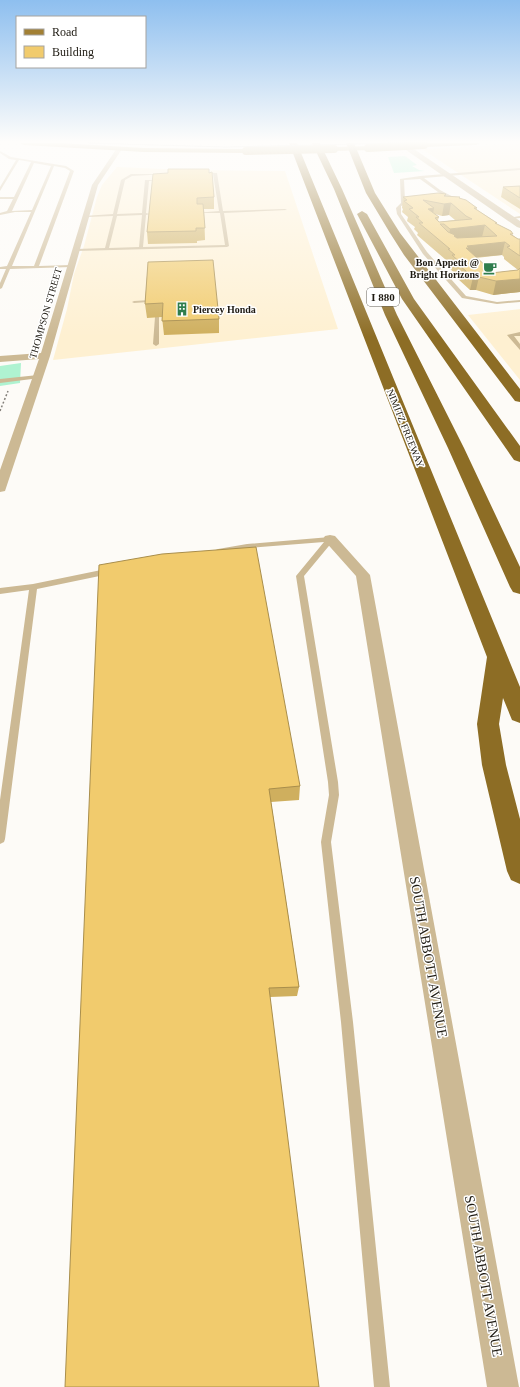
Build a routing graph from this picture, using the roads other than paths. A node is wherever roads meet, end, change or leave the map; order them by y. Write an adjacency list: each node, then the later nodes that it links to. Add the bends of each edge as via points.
1 (11, 208): 16 (lane)
2 (34, 208): 15 (lane)
3 (58, 208): 31 (lane)
4 (88, 208): 23 (street, THOMPSON STREET)
5 (117, 208): 22 (lane)
6 (144, 208): 20 (lane)
7 (220, 208): 17 (lane)
8 (318, 208): 55 (highway, NIMITZ FREEWAY / I 880)
9 (346, 208): 53 (highway, I 880, via 391,315)
10 (358, 208): 47 (highway, via 408,300)
11 (379, 208): 46 (highway, via 408,253)
12 (398, 208): 36 (lane, via 399,214 425,253 464,298 497,303)
13 (495, 208): 25 (street)
14 (285, 210): 17 (lane)
15 (33, 211): 16 (lane); 33 (lane)
16 (9, 212): 19 (lane)
17 (221, 212): 18 (lane); 27 (lane, via 227,246)
18 (198, 213)
19 (0, 214)
20 (143, 214): 21 (lane); 22 (lane); 27 (lane)
21 (152, 214)
22 (115, 215): 23 (lane); 28 (lane)
23 (86, 216): 29 (street, THOMPSON STREET)
24 (520, 217): 25 (lane)
25 (510, 218): 26 (street)
26 (520, 225)
27 (141, 248): 28 (lane)
28 (107, 249): 29 (lane)
29 (76, 250): 30 (street, THOMPSON STREET)
30 (71, 266): 31 (lane); 42 (street, THOMPSON STREET)
31 (36, 267): 33 (lane)
32 (0, 268): 33 (lane)
33 (9, 268): 34 (lane)
34 (0, 288)
35 (148, 301): 37 (lane)
36 (520, 301)
37 (134, 302)
38 (157, 317): 40 (lane)
39 (520, 334): 41 (lane, via 510,335)
40 (156, 344)
41 (520, 348)
42 (45, 356): 43 (street); 44 (street, THOMPSON STREET)
43 (0, 360)
44 (38, 377): 45 (lane); 48 (street, THOMPSON STREET)
45 (0, 381)
46 (520, 398)
47 (520, 457)
48 (0, 488)
49 (330, 539): 50 (lane); 59 (lane, via 300,576 333,782 334,795 326,842 347,1022); 60 (street, SOUTH ABBOTT AVENUE, via 363,575)
50 (209, 552)
51 (118, 569): 52 (lane)
52 (33, 587): 54 (lane); 57 (lane)
53 (520, 587)
54 (0, 591)
55 (497, 654): 56 (highway, NIMITZ FREEWAY / I 880); 58 (highway, via 488,724 494,765)
56 (520, 714)
57 (0, 839)
58 (520, 872)
59 (382, 1387)
60 (503, 1387)

